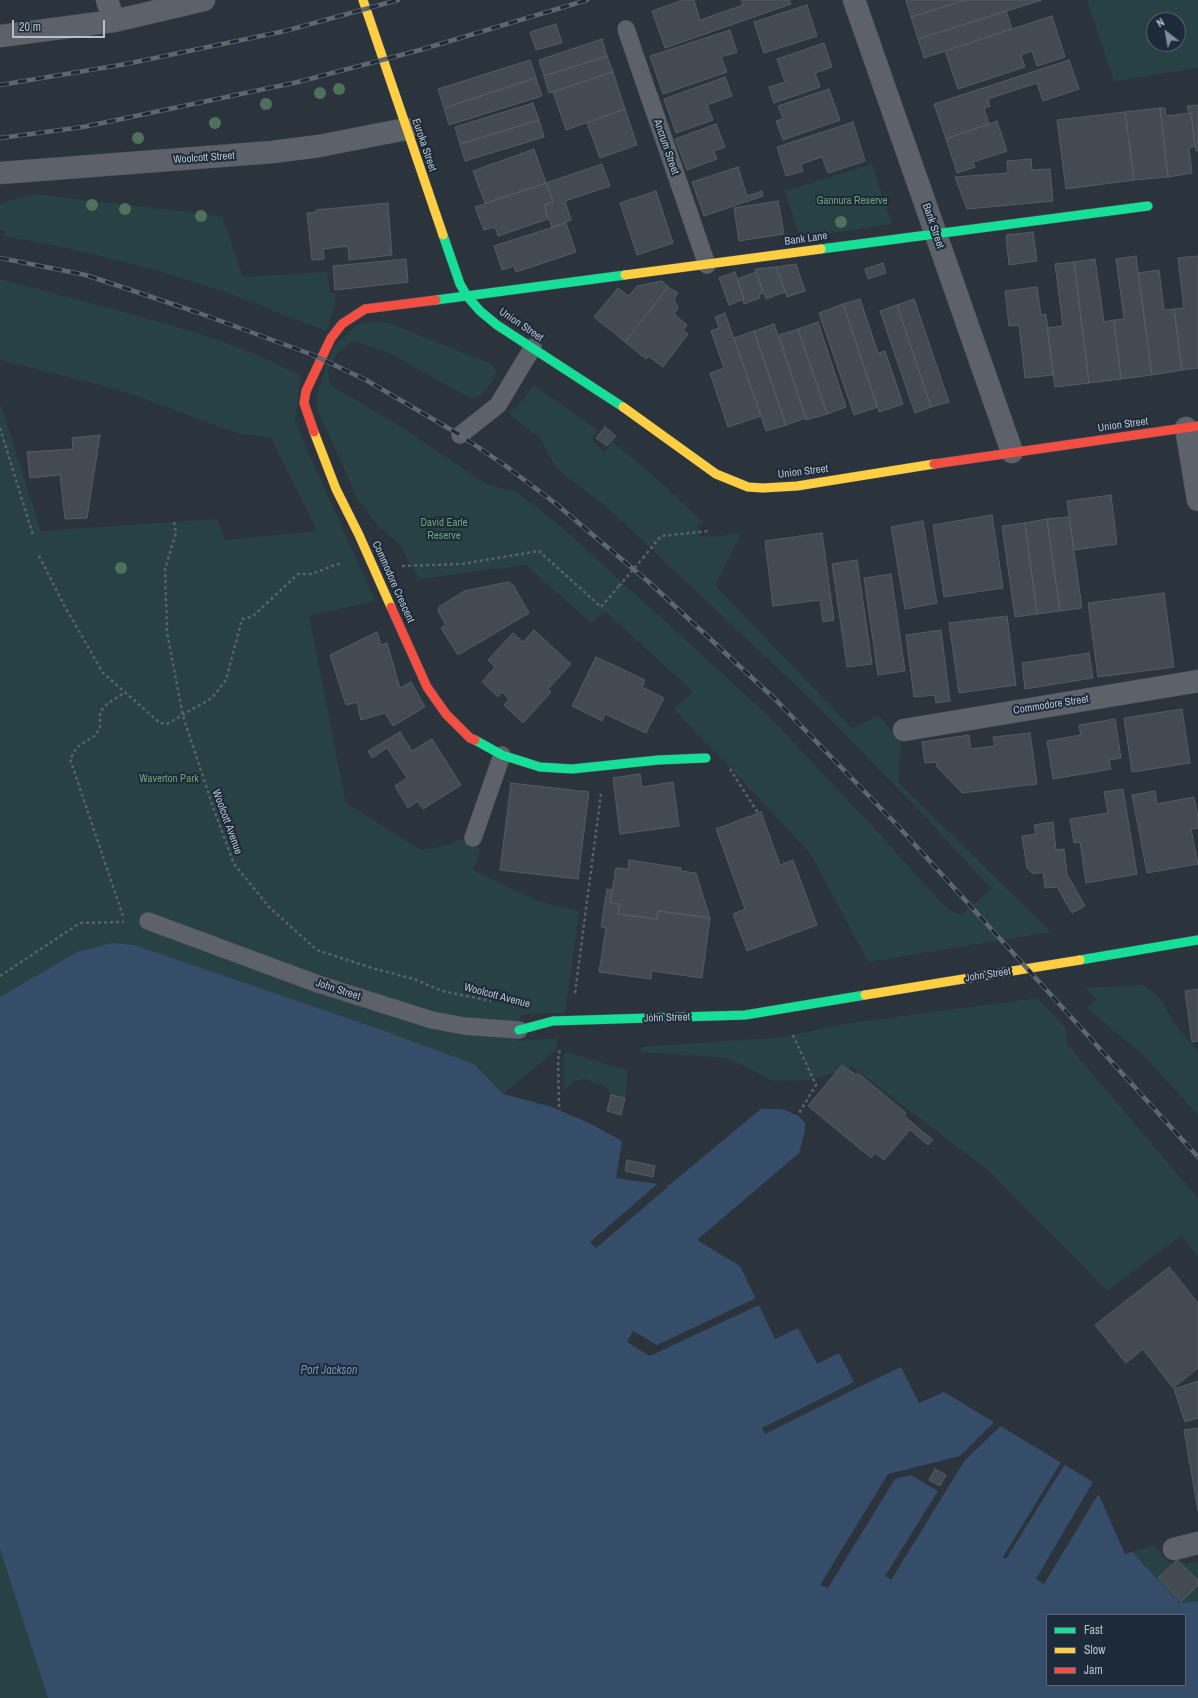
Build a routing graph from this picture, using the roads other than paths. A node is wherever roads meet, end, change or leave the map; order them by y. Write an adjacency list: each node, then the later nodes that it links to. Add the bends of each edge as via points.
1 (107, 0): 5 (street)
2 (204, 0): 5 (street)
3 (363, 0): 8 (street, Euroka Street)
4 (854, 0): 11 (street, Bank Street)
5 (114, 21): 7 (street)
6 (626, 29): 12 (lane, Ancrum Street)
7 (0, 36)
8 (406, 129): 9 (street, Woolcott Street, via 273,152); 13 (street, Euroka Street, via 460,284)
9 (0, 173)
10 (1148, 206): 11 (street, Bank Lane)
11 (935, 234): 12 (street, Bank Lane); 17 (street, Bank Street)
12 (707, 265): 13 (street, Bank Lane)
13 (467, 296): 14 (street, Union Street, via 497,325); 21 (street, Commodore Crescent, via 365,309 357,313 342,324 331,338 306,392 304,402 336,489 427,687 446,714 470,738)
14 (533, 347): 16 (lane, via 498,405); 17 (street, Union Street, via 716,474 748,487 797,486)
15 (1192, 427): 17 (street, Union Street); 18 (street)
16 (460, 435)
17 (1012, 452)
18 (1198, 500)
19 (1198, 681): 20 (street, Commodore Street)
20 (904, 730)
21 (502, 755): 22 (street, Commodore Crescent, via 540,767 572,769); 23 (lane)
22 (706, 758)
23 (473, 838)
24 (148, 921): 26 (lane, John Street, via 318,984 432,1020 464,1026)
25 (1198, 940): 26 (street, John Street, via 745,1015 553,1021)
26 (519, 1030)
27 (1198, 1543): 28 (street)
28 (1174, 1549)

